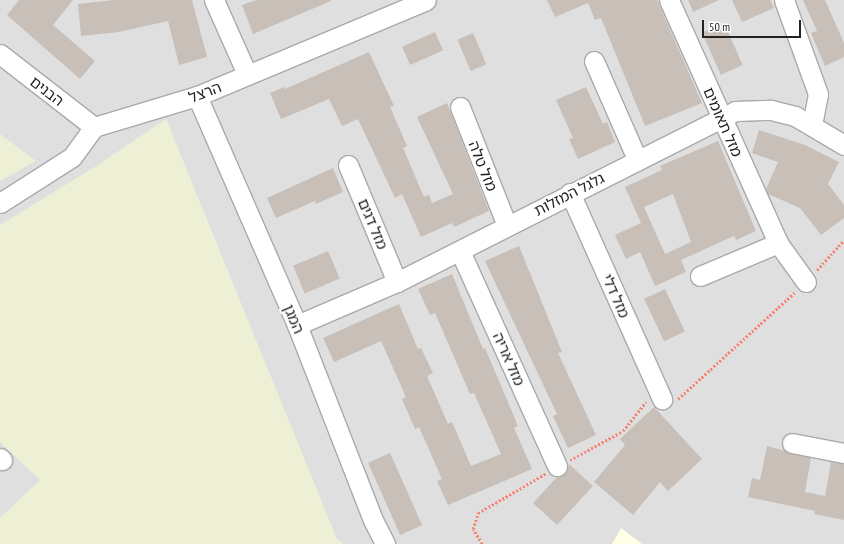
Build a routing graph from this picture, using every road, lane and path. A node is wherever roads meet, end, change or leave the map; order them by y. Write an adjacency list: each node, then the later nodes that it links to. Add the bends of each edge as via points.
1 (214, 0): 7 (street)
2 (426, 0): 7 (street, הרצל)
3 (669, 0): 10 (street, מזל תאומים)
4 (784, 0): 11 (street, via 818,94)
5 (0, 54): 12 (street, הבנים)
6 (594, 61): 14 (street)
7 (248, 74): 8 (street, הרצל)
8 (197, 96): 12 (street, הרצל); 24 (street, המגן)
9 (460, 107): 18 (street, מזל טלה)
10 (720, 117): 11 (street, גלגל המזלות, via 735,111 771,110 795,116); 14 (street, גלגל המזלות); 19 (street, מזל תאומים)
11 (812, 125): 13 (street, גלגל המזלות)
12 (94, 127): 17 (street, via 72,157)
13 (844, 145)
14 (637, 159): 16 (street, גלגל המזלות)
15 (348, 165): 22 (street, מזל דגים)
16 (570, 193): 18 (street, גלגל המזלות); 25 (street, מזל דלי)
17 (0, 203)
18 (507, 226): 20 (street, גלגל המזלות)
19 (778, 243): 21 (street); 23 (street, מזל תאומים)
20 (460, 251): 22 (street, גלגל המזלות); 28 (street, מזל אריה)
21 (700, 276)
22 (398, 282): 24 (street, גלגל המזלות)
23 (806, 282)
24 (297, 325): 29 (street, המגן, via 373,520)
25 (662, 399)
26 (792, 443): 27 (street)
27 (844, 453)
28 (557, 466)
29 (385, 544)

